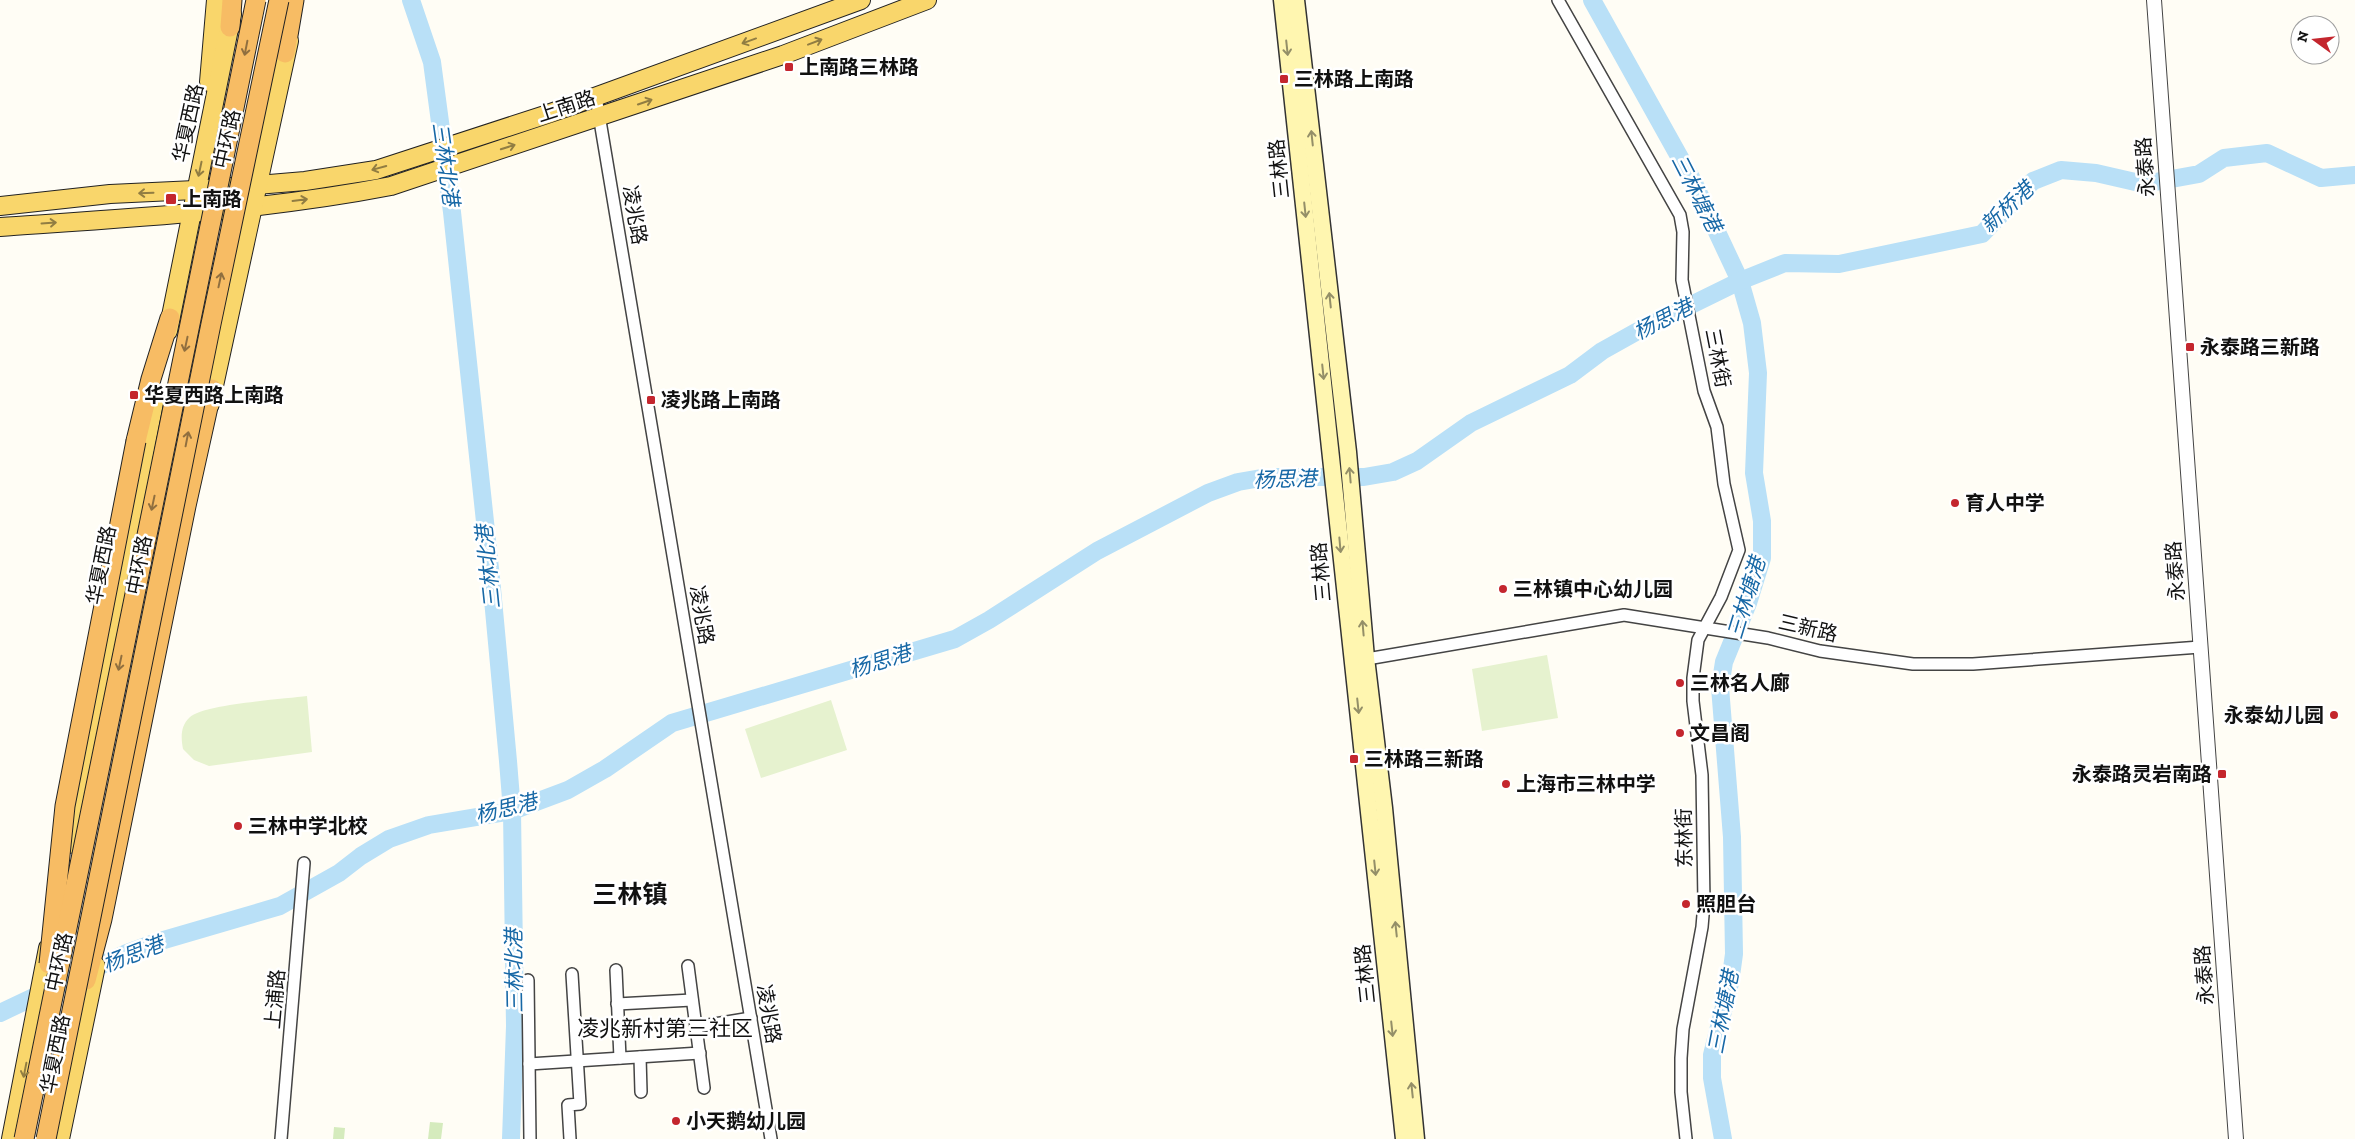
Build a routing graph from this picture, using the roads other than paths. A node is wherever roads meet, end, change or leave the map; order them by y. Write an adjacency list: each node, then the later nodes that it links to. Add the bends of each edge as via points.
1 (216, 0): 18 (main road)
2 (233, 0): 14 (highway)
3 (256, 0): 40 (highway, 中环路, one-way to 40, bridge)
4 (279, 0): 50 (highway, 中环路, one-way to 4, bridge)
5 (283, 0): 19 (main road, 华夏西路, via 266,85)
6 (294, 0): 15 (highway)
7 (300, 0): 15 (main road, 华夏西路)
8 (860, 0): 16 (main road, 上南路, one-way to 16)
9 (1282, 0): 27 (main road, 三林路, one-way to 27)
10 (1296, 0): 27 (main road, 三林路, one-way to 10)
11 (1558, 0): 28 (street, 三林街, via 1680,215 1682,280 1704,391 1717,427 1724,484 1738,545 1730,579)
12 (2154, 0): 29 (street, 永泰路)
13 (921, 1): 17 (main road, 上南路, one-way to 13, via 783,55)
14 (230, 27): 18 (main road, 华夏西路)
15 (285, 52): 19 (main road, 华夏西路)
16 (596, 97): 17 (street, 凌兆路); 19 (main road, 上南路, one-way to 19, via 376,170)
17 (599, 117): 22 (main road, 上南路, one-way to 17, via 391,186); 38 (street, 凌兆路)
18 (204, 147): 20 (main road, 华夏西路, one-way to 20)
19 (256, 185): 20 (main road, 上南路); 22 (main road, 华夏西路)
20 (195, 190): 21 (main road, 上南路, one-way to 21, via 110,194); 23 (main road, 华夏西路)
21 (0, 206)
22 (252, 206): 23 (main road, 上南路); 26 (main road, 华夏西路)
23 (191, 214): 24 (main road, 上南路, one-way to 23); 25 (main road, 华夏西路)
24 (0, 227)
25 (170, 318): 40 (main road, 华夏西路, via 44,969); 40 (highway, bridge, via 136,441 65,806)
26 (212, 389): 50 (highway, bridge, via 102,919); 51 (main road, 华夏西路, via 184,562)
27 (1340, 453): 30 (main road, 三林路)
28 (1709, 627): 29 (street, 三新路, via 1820,651 1942,665); 30 (street, 三新路, via 1624,615); 58 (street, 东林街, via 1698,640 1692,690 1702,775 1704,903 1681,1048)
29 (2200, 647): 59 (street, 永泰路)
30 (1360, 660): 56 (main road, 三林路, one-way to 56); 57 (main road, 三林路, one-way to 30, via 1384,808)
31 (304, 863): 52 (street, 上浦路)
32 (688, 966): 36 (street)
33 (616, 970): 37 (street)
34 (572, 974): 44 (street)
35 (528, 980): 45 (street)
36 (692, 1000): 37 (street); 39 (street)
37 (617, 1004): 43 (street)
38 (751, 1018): 39 (street); 55 (street, 凌兆路)
39 (696, 1027): 41 (street)
40 (39, 1029): 48 (main road, 华夏西路, one-way to 48); 49 (highway, 中环路, bridge)
41 (700, 1053): 42 (street); 46 (street)
42 (640, 1057): 43 (street); 47 (street)
43 (620, 1058): 44 (street)
44 (578, 1061): 45 (street); 54 (street, via 580,1104 568,1105)
45 (529, 1064): 53 (street)
46 (704, 1088)
47 (641, 1092)
48 (11, 1139)
49 (24, 1139)
50 (46, 1139)
51 (60, 1139)
52 (281, 1139)
53 (530, 1139)
54 (570, 1139)
55 (771, 1139)
56 (1404, 1139)
57 (1416, 1139)
58 (1686, 1139)
59 (2236, 1139)

